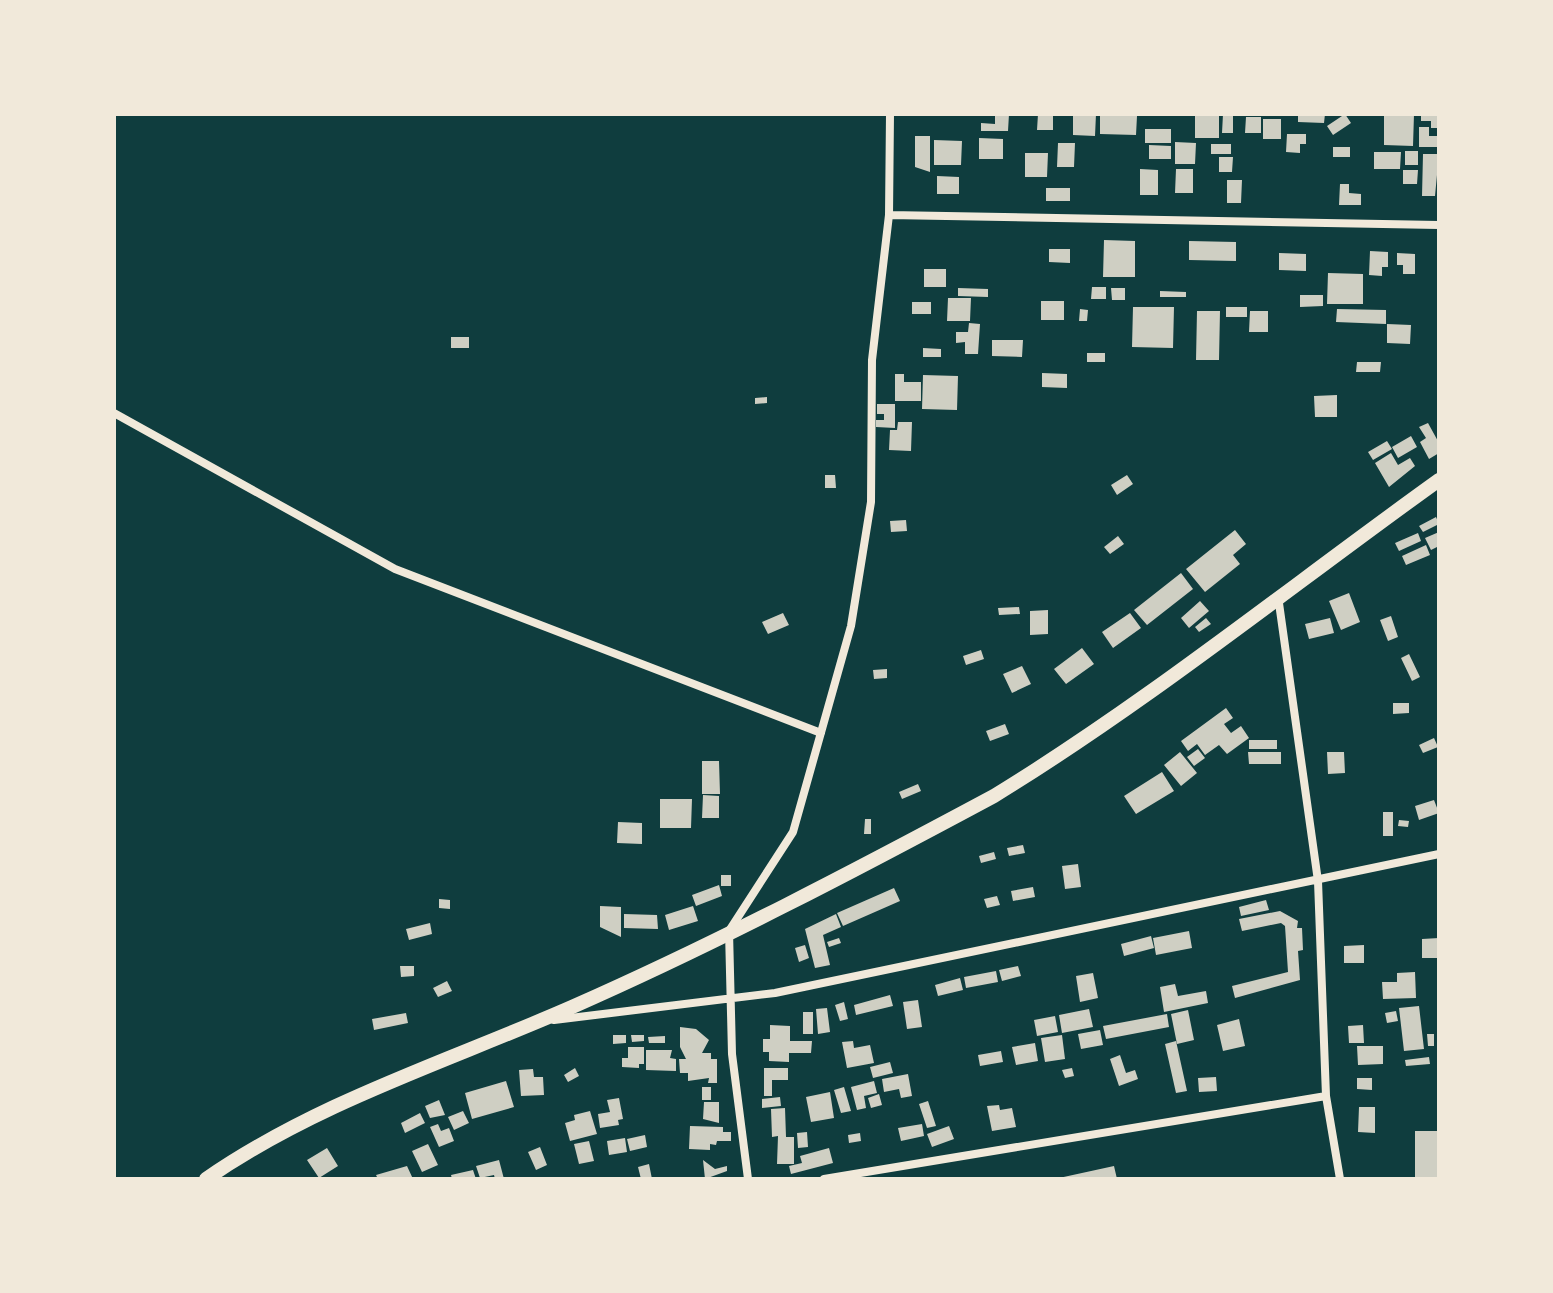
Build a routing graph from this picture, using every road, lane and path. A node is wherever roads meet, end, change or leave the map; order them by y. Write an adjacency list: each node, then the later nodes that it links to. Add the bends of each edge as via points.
1 (890, 114): 2 (street)
2 (889, 215): 3 (street); 7 (street, via 872,360 871,502 851,626)
3 (1439, 225)
4 (114, 413): 7 (street, via 395,569)
5 (1439, 480): 6 (main road)
6 (1278, 595): 9 (street); 10 (main road, via 1212,647 994,796)
7 (821, 733): 10 (street, via 793,832)
8 (1439, 854): 9 (street)
9 (1318, 881): 11 (street); 13 (street)
10 (729, 931): 11 (street); 12 (main road)
11 (730, 999): 12 (street); 15 (street)
12 (537, 1022): 14 (main road, via 329,1110 259,1144)
13 (1326, 1096): 16 (street); 17 (street)
14 (206, 1179)
15 (748, 1179)
16 (824, 1179)
17 (1340, 1179)

